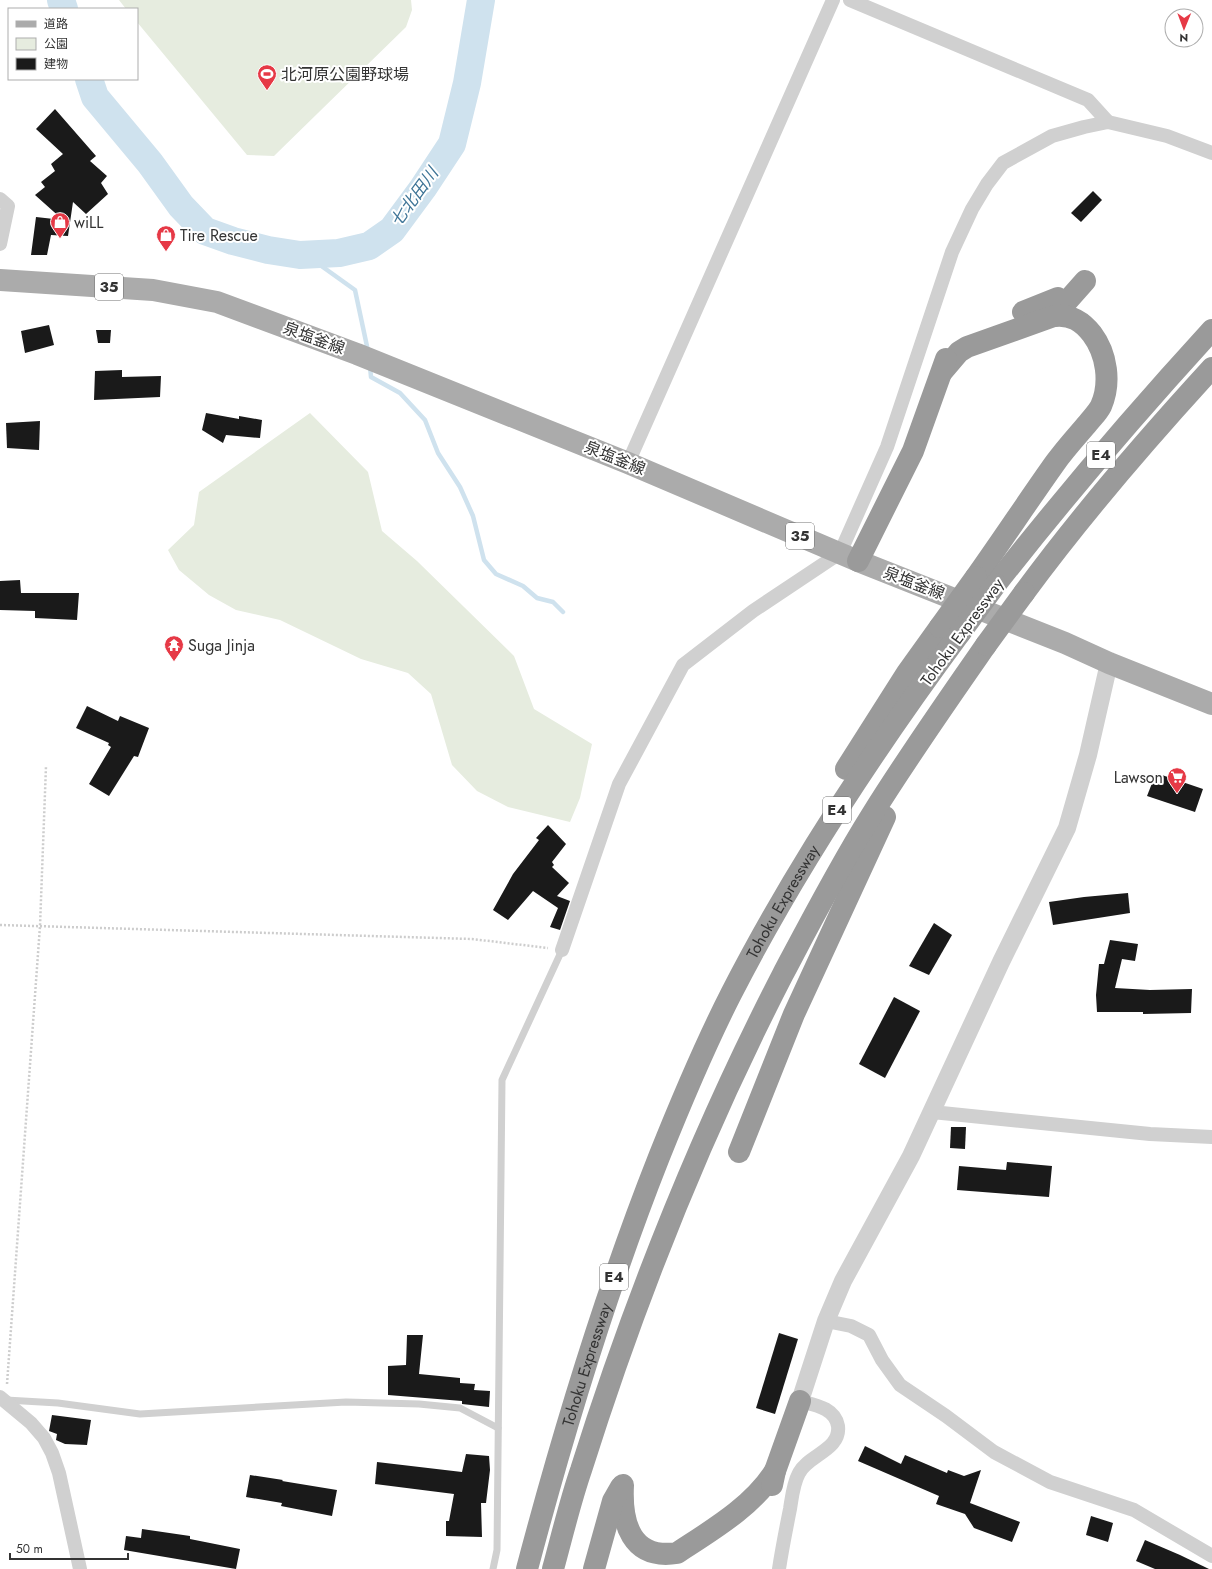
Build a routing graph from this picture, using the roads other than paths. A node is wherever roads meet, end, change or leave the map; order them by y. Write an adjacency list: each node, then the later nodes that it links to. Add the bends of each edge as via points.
1 (833, 0): 12 (street)
2 (850, 0): 3 (street, via 1088,100)
3 (1108, 122): 4 (street, via 1167,136); 13 (street, via 1052,136 1003,163 972,209 952,252)
4 (1212, 153)
5 (0, 199): 6 (street, via 8,206)
6 (0, 244)
7 (0, 280): 12 (main road, 泉塩釜線 / 35, via 153,290 217,302 357,354)
8 (1085, 281): 9 (highway)
9 (1056, 307): 13 (highway, via 967,347 959,352 942,372 913,451); 18 (highway, bridge, via 1064,315 1082,323 1102,349 1106,371 1105,390 1100,407 1056,462 907,673 804,835 771,901)
10 (1212, 330): 18 (highway, Tohoku Expressway / E4, bridge, via 1094,463 996,584 960,633 870,759 817,841 772,916)
11 (1212, 368): 16 (highway, Tohoku Expressway / E4, bridge, via 1059,545)
12 (628, 463): 13 (main road, 泉塩釜線 / 35)
13 (849, 557): 14 (main road, 泉塩釜線 / 35); 17 (street, via 753,611 684,665 619,784)
14 (1109, 663): 15 (main road, 泉塩釜線 / 35); 19 (street, via 1088,755 1067,828 1001,962)
15 (1212, 704)
16 (942, 708): 21 (highway, via 883,821 794,1014); 31 (highway, Tohoku Expressway / E4, via 871,816 838,872 764,1011 704,1137 616,1365 580,1471)
17 (562, 950): 25 (lane, via 502,1080)
18 (730, 996): 30 (highway, Tohoku Expressway / E4, via 698,1062 635,1218 553,1471)
19 (932, 1112): 20 (street, via 1150,1134); 22 (street, via 912,1156 843,1281)
20 (1212, 1137)
21 (739, 1152)
22 (826, 1322): 24 (street); 27 (street, via 851,1326 869,1335 882,1360 900,1385 994,1452 1050,1482 1134,1510)
23 (3, 1399): 25 (lane, via 58,1403 140,1414 346,1402 419,1404 460,1408); 28 (street, via 31,1423 44,1438 52,1453 59,1473)
24 (800, 1401): 26 (highway); 34 (street, via 834,1415 838,1430 836,1439 829,1447 799,1471 792,1495)
25 (498, 1428): 29 (lane, via 497,1550)
26 (775, 1471): 32 (highway, via 754,1498 678,1554 662,1555 645,1550 635,1542 622,1503 623,1485 613,1500); 33 (highway, via 767,1502 760,1510 694,1554)
27 (1212, 1556)
28 (80, 1569)
29 (493, 1569)
30 (527, 1569)
31 (553, 1569)
32 (594, 1569)
33 (678, 1569)
34 (779, 1569)

